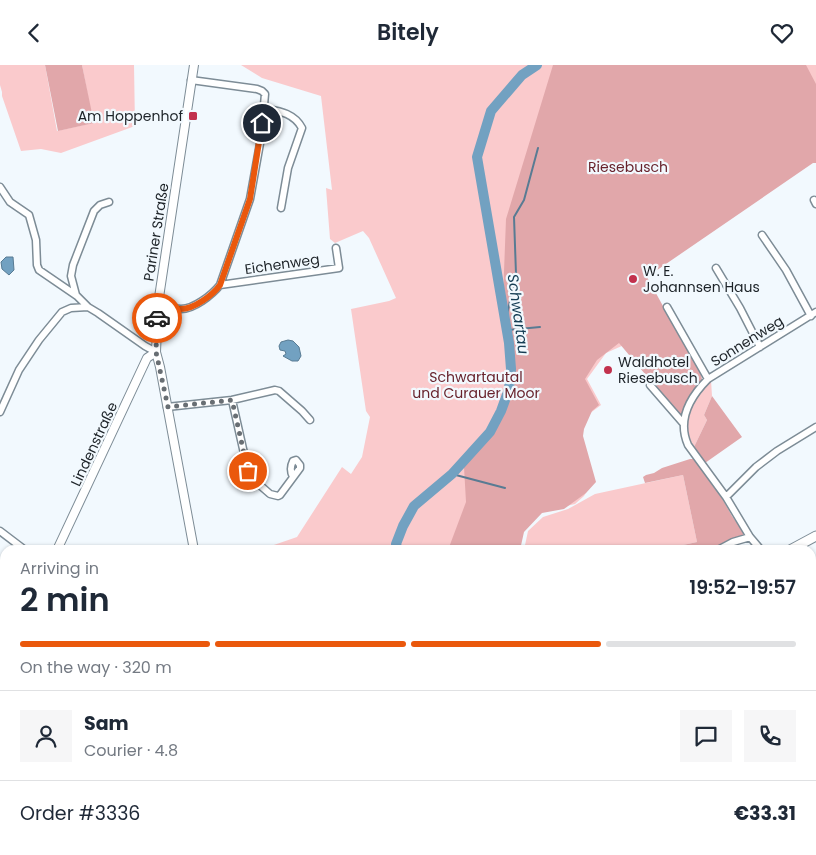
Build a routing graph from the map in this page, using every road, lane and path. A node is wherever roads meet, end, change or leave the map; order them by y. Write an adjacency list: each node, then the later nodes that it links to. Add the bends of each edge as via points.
1 (194, 65): 2 (street, Pariner Straße)
2 (191, 80): 3 (street, via 257,89 265,94); 12 (street, Pariner Straße)
3 (264, 108): 6 (street, via 285,112 302,128 288,168); 10 (street, via 250,199)
4 (0, 187): 11 (street, via 10,202 29,215 39,270)
5 (109, 203): 11 (street, via 94,211 73,265 71,276)
6 (281, 209)
7 (762, 235): 15 (street)
8 (336, 248): 10 (street, Eichenweg, via 339,268)
9 (716, 267): 16 (street)
10 (220, 285): 12 (street, via 189,308 176,309)
11 (77, 296): 13 (street)
12 (158, 304): 17 (street, Pariner Straße)
13 (88, 307): 17 (street); 22 (street, via 70,308 62,313 39,340 19,370)
14 (667, 307): 18 (street)
15 (813, 314): 16 (street, Sonnenweg)
16 (760, 347): 18 (street, Sonnenweg)
17 (156, 352): 21 (street, Pariner Straße); 32 (street, Lindenstraße, via 147,358)
18 (708, 379): 24 (street, Sonnenweg, via 687,409)
19 (650, 385): 24 (street)
20 (232, 400): 21 (street); 23 (street, via 279,391); 26 (street, via 244,457 253,479 270,494 278,496)
21 (168, 407): 33 (street, Pariner Straße)
22 (0, 412)
23 (310, 421)
24 (683, 423): 27 (street, via 688,445)
25 (816, 427): 27 (street, via 777,451)
26 (293, 477)
27 (726, 497): 30 (street)
28 (0, 531): 31 (street)
29 (816, 536): 36 (main road)
30 (750, 537): 34 (street); 35 (street)
31 (18, 545)
32 (60, 545)
33 (193, 545)
34 (727, 545)
35 (756, 545)
36 (799, 545)

